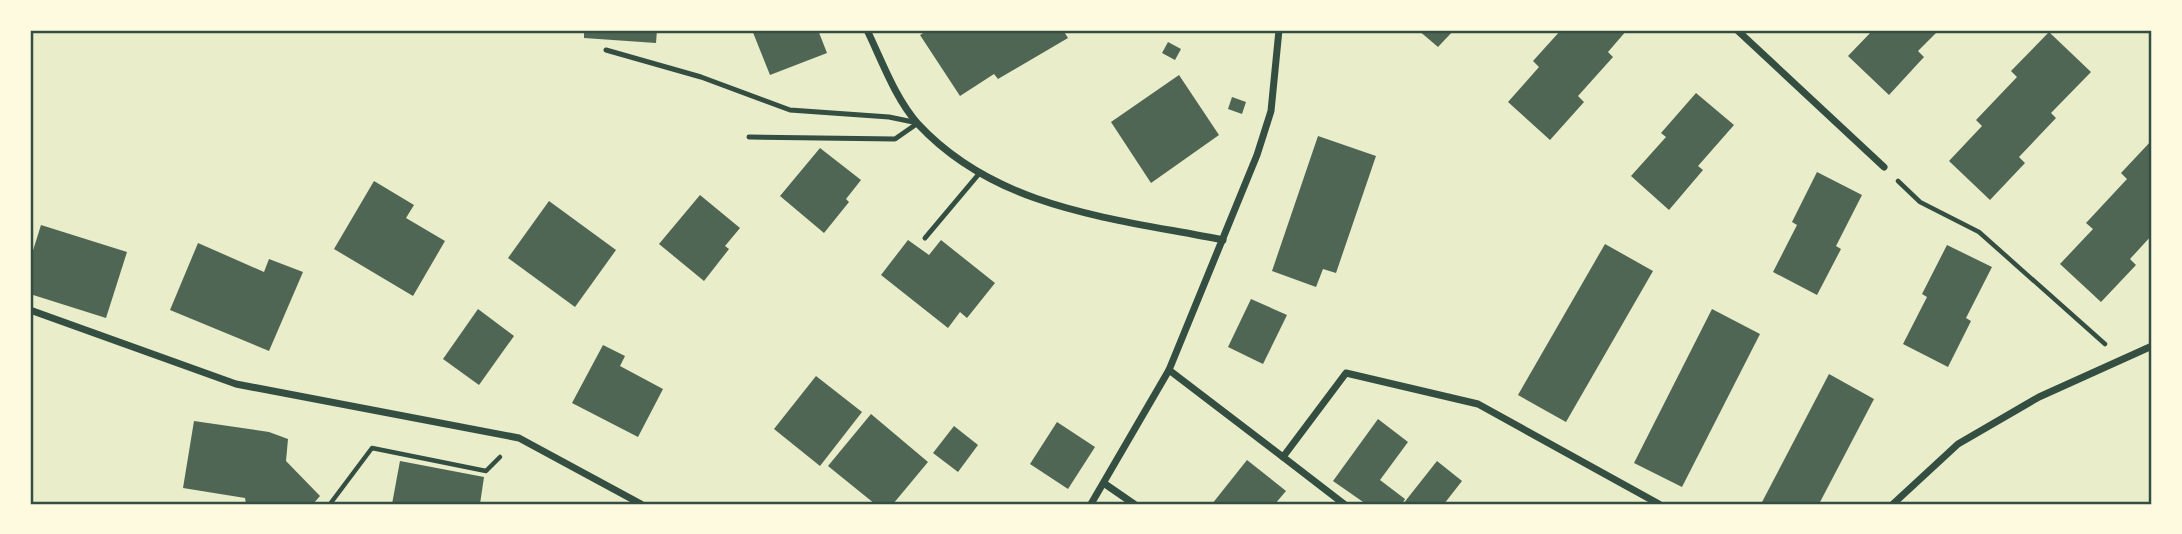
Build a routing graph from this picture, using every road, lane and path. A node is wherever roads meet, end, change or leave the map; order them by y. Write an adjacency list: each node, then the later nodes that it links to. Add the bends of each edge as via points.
1 (867, 30): 5 (street)
2 (1279, 30): 10 (street, via 1271,111)
3 (1737, 30): 7 (street)
4 (606, 50): 5 (lane, via 701,77 790,110)
5 (918, 123): 6 (lane, via 895,139); 8 (street)
6 (749, 137)
7 (1884, 167): 13 (path, via 1920,202 1979,232)
8 (978, 175): 9 (lane); 10 (street, via 1050,206)
9 (925, 238)
10 (1223, 240): 14 (street)
11 (30, 310): 15 (street, via 236,384)
12 (2152, 346): 13 (street)
13 (2121, 358): 24 (street, via 2039,397 1958,444)
14 (1169, 370): 16 (street); 17 (street)
15 (519, 438): 18 (path, via 486,471 372,448); 19 (street)
16 (1283, 457): 22 (street); 23 (street, via 1346,373 1478,404)
17 (1105, 484): 20 (street); 21 (street)
18 (330, 504)
19 (641, 504)
20 (1091, 504)
21 (1134, 504)
22 (1343, 504)
23 (1659, 504)
24 (1893, 504)

